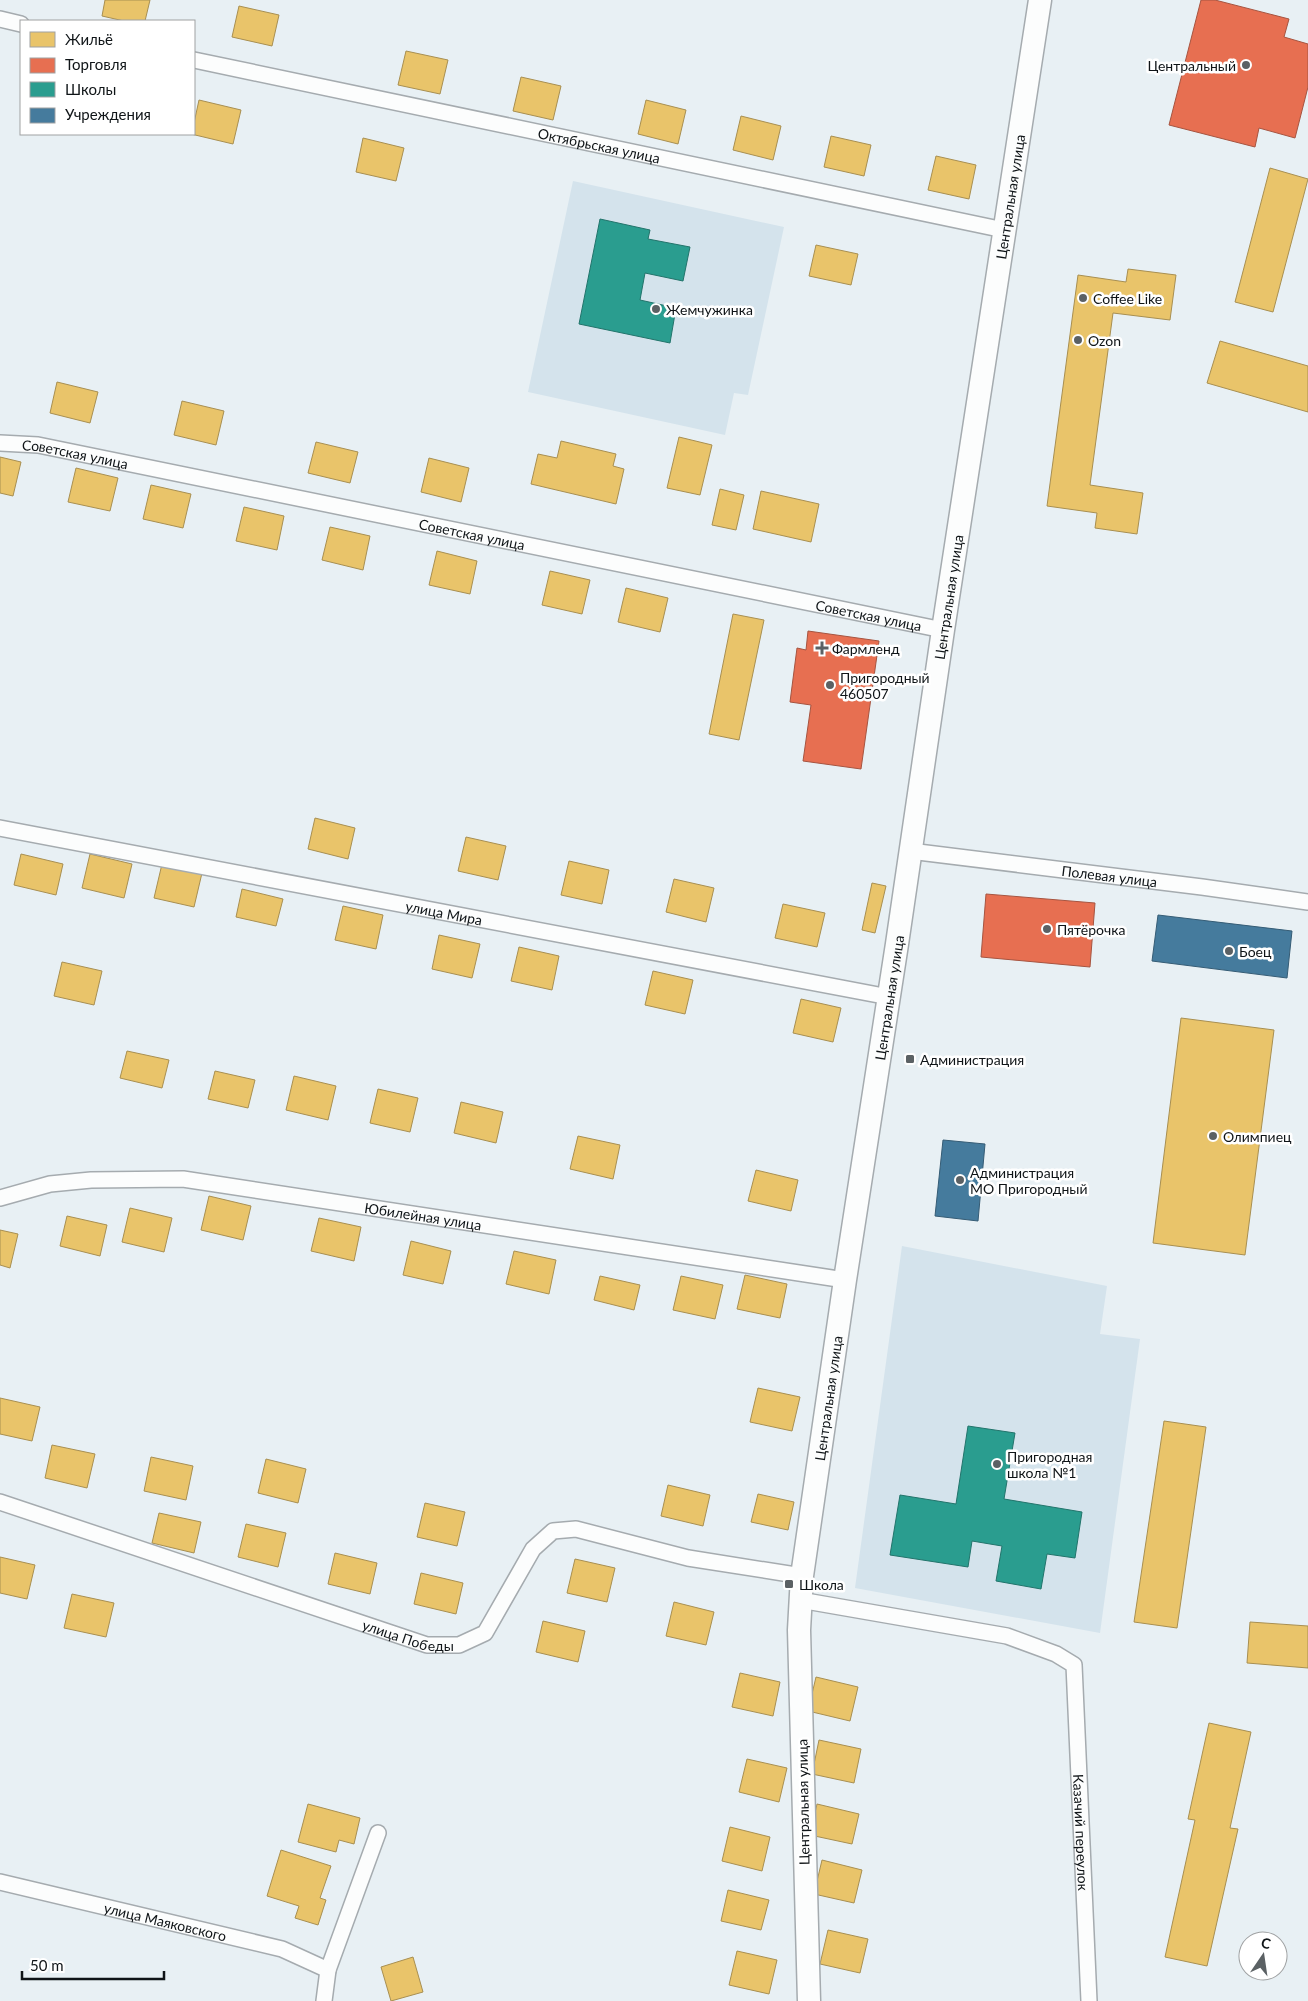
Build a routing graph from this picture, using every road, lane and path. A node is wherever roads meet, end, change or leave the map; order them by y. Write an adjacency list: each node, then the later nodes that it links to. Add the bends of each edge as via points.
1 (1040, 0): 5 (street, Центральная улица)
2 (0, 19): 3 (street)
3 (20, 24)
4 (195, 60): 5 (street, Октябрьская улица)
5 (1004, 230): 7 (street, Центральная улица)
6 (0, 443): 7 (street, Советская улица, via 38,445)
7 (943, 630): 9 (street, Центральная улица)
8 (0, 828): 11 (street, улица Мира)
9 (910, 851): 10 (street, Полевая улица); 11 (street, Центральная улица)
10 (1308, 902)
11 (889, 997): 13 (street, Центральная улица)
12 (0, 1198): 13 (street, Юбилейная улица, via 50,1184 183,1179)
13 (845, 1280): 15 (street, Центральная улица)
14 (0, 1502): 15 (street, улица Победы, via 427,1645 459,1645 485,1633 533,1549 553,1531 576,1529 688,1558)
15 (802, 1576): 16 (street, Центральная улица)
16 (800, 1600): 21 (street, Центральная улица); 22 (street, Казачий переулок, via 1007,1636 1056,1654 1074,1665)
17 (378, 1833): 19 (street)
18 (0, 1882): 19 (street, улица Маяковского, via 282,1949)
19 (328, 1970): 20 (street)
20 (324, 2001)
21 (808, 2001)
22 (1089, 2001)

